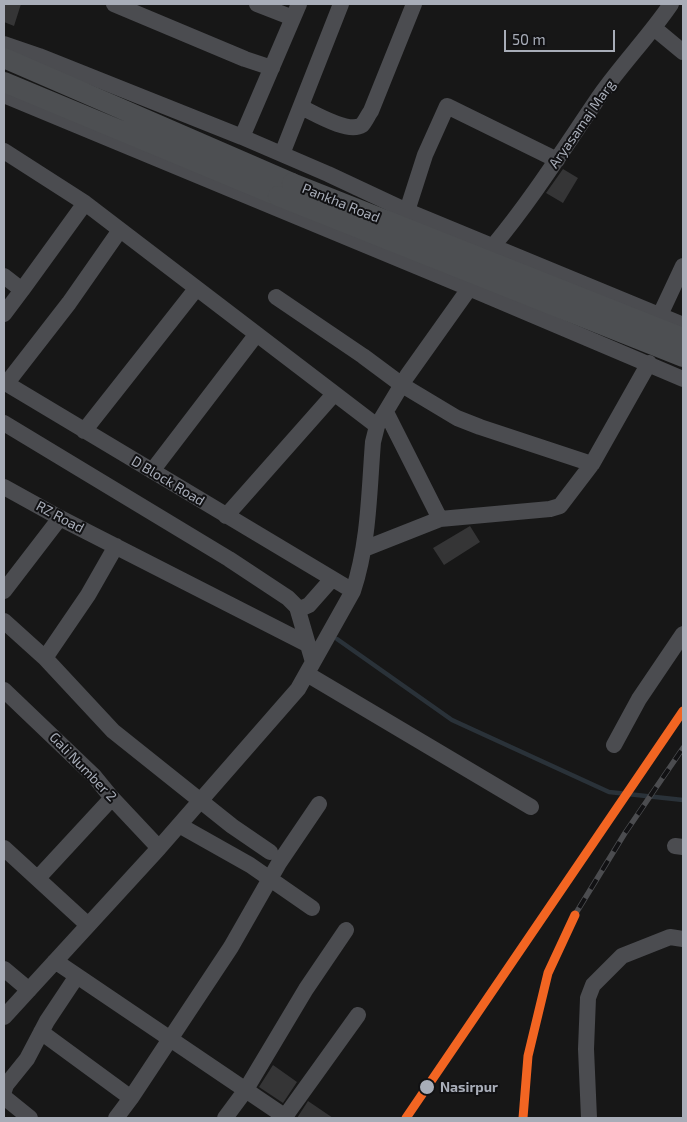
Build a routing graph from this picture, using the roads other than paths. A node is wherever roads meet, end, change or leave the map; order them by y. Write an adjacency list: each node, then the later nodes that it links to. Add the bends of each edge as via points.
1 (114, 4): 11 (street)
2 (257, 4): 6 (street)
3 (341, 4): 14 (street)
4 (414, 4): 14 (street, via 371,111 362,125 351,128 336,124)
5 (671, 4): 7 (street, Aryasamaj Marg)
6 (296, 11): 11 (street)
7 (654, 28): 9 (street); 18 (street, Aryasamaj Marg, via 603,92)
8 (4, 44): 15 (street)
9 (683, 52)
10 (4, 58): 19 (main road, Pankha Road)
11 (272, 68): 15 (street)
12 (4, 82): 19 (main road, Pankha Road)
13 (4, 95): 26 (street)
14 (301, 107): 17 (street)
15 (242, 137): 17 (street)
16 (4, 151): 20 (street)
17 (282, 154): 21 (street)
18 (557, 160): 21 (street, via 447,106 425,155); 23 (street, Aryasamaj Marg)
19 (285, 190): 34 (main road, Pankha Road, bridge); 35 (main road, Pankha Road, bridge)
20 (85, 203): 22 (street); 28 (street)
21 (407, 211): 23 (street)
22 (120, 230): 27 (street); 38 (street, via 69,303)
23 (496, 247): 26 (street, Aryasamaj Marg); 31 (street)
24 (683, 266): 31 (street)
25 (4, 276): 28 (street)
26 (469, 288): 36 (street); 39 (street, Aryasamaj Marg)
27 (196, 289): 33 (street); 44 (street)
28 (22, 290): 30 (street)
29 (276, 297): 39 (street)
30 (4, 314)
31 (660, 315): 32 (street)
32 (683, 325)
33 (256, 335): 40 (street); 46 (street)
34 (683, 338)
35 (683, 357)
36 (649, 363): 37 (street); 45 (street)
37 (683, 379)
38 (5, 383): 44 (street, D Block Road)
39 (402, 385): 41 (street, Aryasamaj Marg); 45 (street, via 457,418)
40 (334, 394): 43 (street); 48 (street)
41 (386, 412): 43 (street, Aryasamaj Marg); 50 (street)
42 (4, 423): 56 (street, via 229,559 288,598)
43 (377, 426): 52 (street)
44 (84, 431): 46 (street, D Block Road)
45 (592, 464): 50 (street, via 560,506)
46 (152, 471): 48 (street, D Block Road)
47 (4, 487): 49 (street, RZ Road)
48 (226, 516): 53 (street, D Block Road)
49 (60, 518): 51 (street, RZ Road); 54 (street)
50 (440, 519): 52 (street)
51 (116, 546): 59 (street, RZ Road); 60 (street, via 88,595)
52 (364, 549): 55 (street)
53 (332, 579): 55 (street, D Block Road); 56 (street, via 309,605)
54 (4, 591)
55 (353, 592): 61 (street)
56 (298, 610): 59 (street)
57 (4, 621): 60 (street)
58 (683, 634): 63 (street, via 639,699)
59 (308, 644): 61 (street)
60 (45, 658): 65 (street, via 114,731)
61 (310, 668): 65 (street, via 298,689); 67 (street)
62 (4, 690): 64 (street, Gali Number 2, via 94,776)
63 (614, 745)
64 (112, 798): 70 (street, Gali Number 2); 72 (street)
65 (200, 801): 68 (street); 71 (street)
66 (319, 804): 73 (street)
67 (531, 807)
68 (180, 824): 70 (street); 73 (street)
69 (4, 848): 72 (street)
70 (159, 848): 75 (street)
71 (270, 852)
72 (38, 878): 75 (street)
73 (270, 878): 74 (street); 85 (street, via 231,948)
74 (312, 908)
75 (88, 925): 78 (street)
76 (346, 930): 87 (street, via 306,989)
77 (683, 939): 94 (street, via 670,937 622,956 593,985 588,998 586,1049)
78 (55, 961): 80 (street); 81 (street)
79 (4, 969): 81 (street)
80 (77, 976): 84 (street); 85 (street)
81 (29, 990): 83 (street)
82 (358, 1014): 93 (street)
83 (4, 1018)
84 (41, 1032): 86 (street, via 27,1060); 89 (street)
85 (169, 1039): 87 (street); 89 (street)
86 (4, 1091)
87 (245, 1091): 92 (street); 93 (street)
88 (4, 1097): 90 (street)
89 (131, 1098): 91 (street)
90 (30, 1118)
91 (116, 1118)
92 (225, 1118)
93 (285, 1118)
94 (588, 1118)

